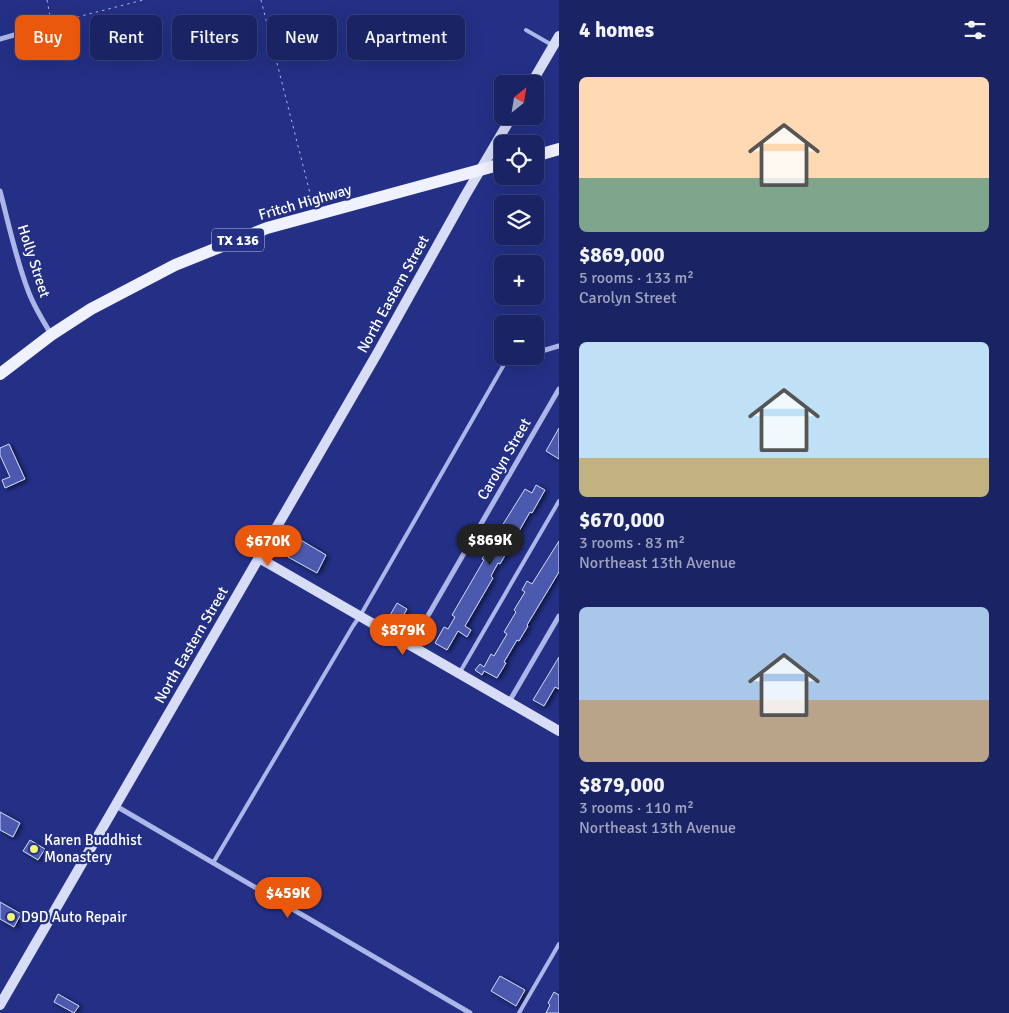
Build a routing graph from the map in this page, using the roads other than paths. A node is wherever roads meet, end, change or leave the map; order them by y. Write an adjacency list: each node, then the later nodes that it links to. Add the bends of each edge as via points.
1 (526, 30): 5 (lane)
2 (15, 35): 4 (street)
3 (559, 36): 5 (main road)
4 (0, 39)
5 (553, 46): 6 (main road)
6 (536, 75)
7 (507, 125): 11 (main road, North Eastern Street)
8 (559, 149): 9 (main road)
9 (544, 153)
10 (494, 166): 11 (main road, Fritch Highway / TX 136)
11 (480, 170): 13 (main road, Fritch Highway / TX 136, via 267,228 175,265 105,301); 20 (main road, North Eastern Street)
12 (0, 191): 13 (street, Holly Street, via 26,284)
13 (51, 335): 17 (main road, Fritch Highway / TX 136)
14 (559, 346): 15 (street)
15 (544, 350)
16 (501, 365): 21 (lane)
17 (0, 374)
18 (559, 389): 23 (street, Carolyn Street)
19 (559, 500): 24 (lane)
20 (259, 558): 21 (main road); 27 (main road, North Eastern Street)
21 (360, 616): 23 (main road); 28 (lane)
22 (559, 616): 25 (street)
23 (410, 646): 24 (main road)
24 (459, 674): 25 (main road)
25 (509, 703): 26 (main road)
26 (558, 730)
27 (116, 806): 28 (street); 30 (main road, North Eastern Street)
28 (213, 863): 31 (street)
29 (559, 944): 32 (lane)
30 (0, 1005)
31 (470, 1013)
32 (519, 1013)

